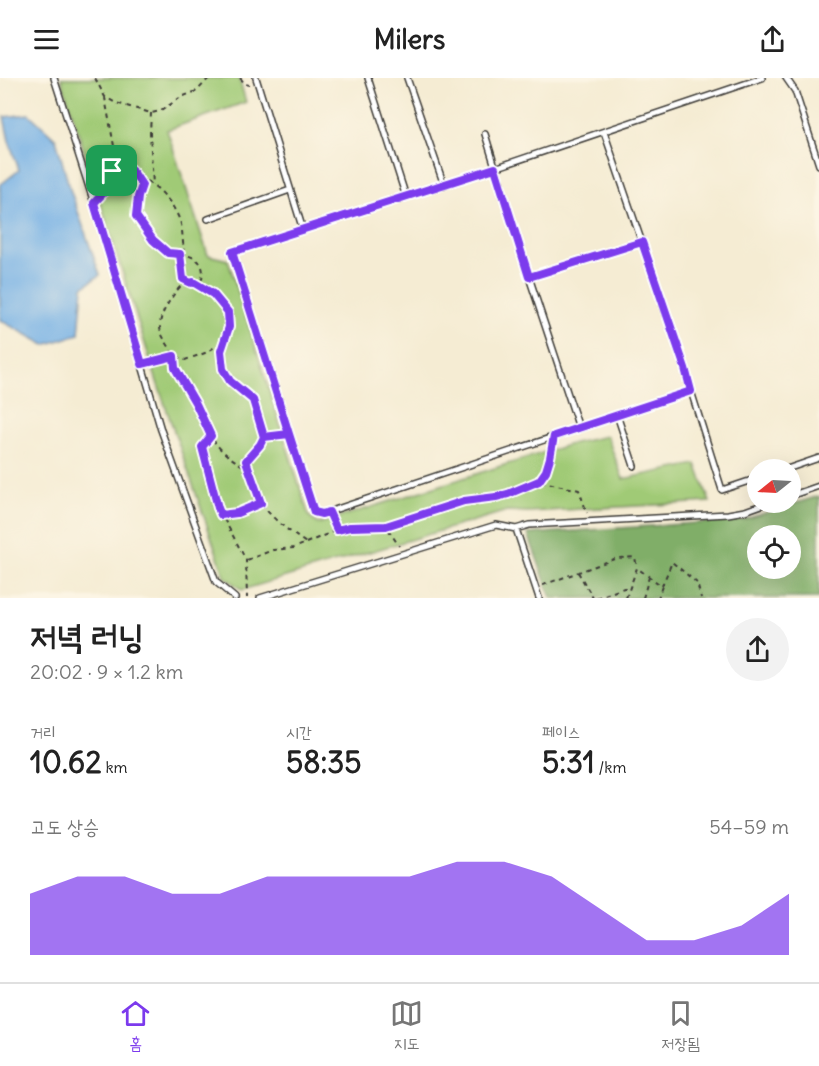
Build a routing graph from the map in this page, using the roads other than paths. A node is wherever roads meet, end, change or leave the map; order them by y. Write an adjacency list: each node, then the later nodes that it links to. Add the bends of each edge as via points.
1 (54, 78): 29 (lane, via 161,430 216,582)
2 (256, 78): 12 (lane)
3 (368, 78): 13 (lane)
4 (407, 78): 11 (lane)
5 (762, 78): 7 (lane)
6 (786, 78): 9 (lane, via 795,91)
7 (604, 132): 10 (lane); 16 (lane)
8 (485, 134): 10 (lane)
9 (819, 165)
10 (495, 168): 11 (lane); 17 (lane)
11 (444, 185): 13 (lane)
12 (290, 190): 14 (lane); 15 (lane)
13 (406, 197): 15 (lane)
14 (208, 219)
15 (303, 230): 20 (lane, via 232,252 314,512 329,512)
16 (642, 242): 17 (lane); 18 (lane)
17 (529, 277): 20 (lane)
18 (691, 391): 19 (lane); 24 (lane, via 722,490)
19 (617, 415): 20 (lane); 23 (lane)
20 (579, 428)
21 (819, 458): 22 (lane)
22 (801, 464)
23 (634, 466)
24 (747, 482)
25 (819, 486): 26 (lane)
26 (801, 492)
27 (747, 510): 28 (lane, via 529,525)
28 (516, 530): 30 (lane, via 496,525); 31 (lane)
29 (235, 598)
30 (260, 598)
31 (539, 598)

